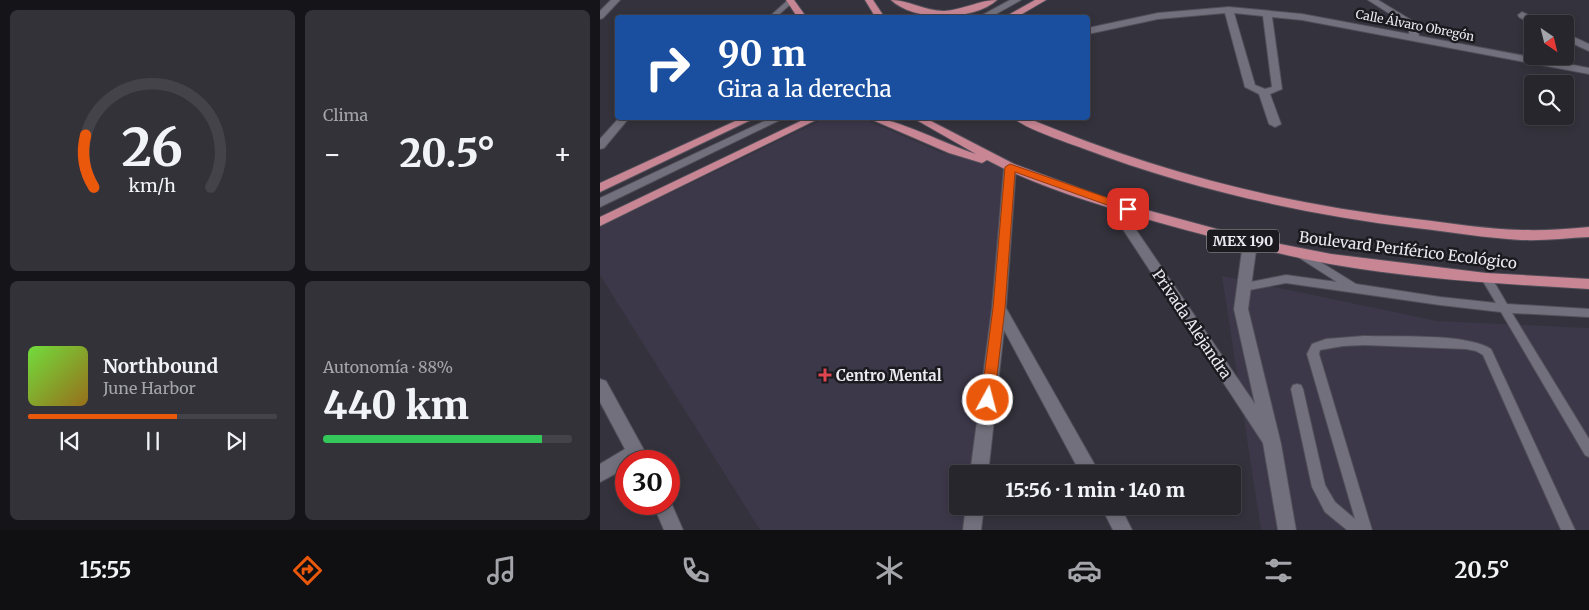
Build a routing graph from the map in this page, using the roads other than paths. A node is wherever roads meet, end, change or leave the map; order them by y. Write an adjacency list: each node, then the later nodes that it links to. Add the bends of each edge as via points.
1 (616, 0): 16 (street)
2 (869, 0): 13 (highway)
3 (895, 0): 4 (highway, via 916,10 942,14 968,11)
4 (993, 0)
5 (1017, 0): 14 (street)
6 (1042, 0): 15 (highway)
7 (1372, 0): 18 (street, via 1413,25)
8 (791, 1): 11 (lane); 12 (highway)
9 (1229, 10): 10 (street, Calle Álvaro Obregón); 17 (street, Calle Álvaro Obregón, via 1158,16); 22 (street, via 1250,87)
10 (1267, 14): 18 (street, Calle Álvaro Obregón, via 1302,16); 22 (street, via 1277,89)
11 (775, 15)
12 (800, 15)
13 (879, 15)
14 (988, 15)
15 (1013, 15)
16 (600, 16)
17 (1090, 31)
18 (1414, 37): 21 (street, Calle Álvaro Obregón)
19 (1574, 40): 20 (street)
20 (1589, 48)
21 (1589, 71)
22 (1264, 92): 31 (street)
23 (622, 120): 33 (street)
24 (746, 120): 35 (highway)
25 (775, 120): 36 (street)
26 (811, 120): 38 (highway)
27 (878, 120): 34 (highway, via 953,151)
28 (922, 120): 34 (highway, Boulevard Periférico Ecológico / MEX 190)
29 (1023, 120): 32 (highway, Boulevard Periférico Ecológico)
30 (1034, 120): 32 (highway)
31 (1275, 124)
32 (1066, 139): 39 (highway, Boulevard Periférico Ecológico, via 1162,173 1292,206 1378,220 1522,235)
33 (600, 146)
34 (1010, 167): 37 (highway, Boulevard Periférico Ecológico / MEX 190); 46 (street)
35 (600, 188)
36 (600, 203)
37 (1113, 204): 40 (highway, Boulevard Periférico Ecológico / MEX 190); 51 (street, Privada Alejandra)
38 (600, 222)
39 (1589, 232)
40 (1250, 243): 41 (highway, Boulevard Periférico Ecológico / MEX 190); 44 (street)
41 (1301, 254): 42 (highway, Boulevard Periférico Ecológico / MEX 190); 45 (lane)
42 (1486, 278): 43 (highway, Boulevard Periférico Ecológico / MEX 190); 47 (lane)
43 (1589, 284)
44 (1244, 287): 45 (lane, via 1286,280); 51 (street, via 1241,309)
45 (1354, 288): 47 (lane)
46 (999, 308): 54 (street); 55 (street)
47 (1503, 308): 48 (lane); 53 (lane)
48 (1589, 313)
49 (600, 386): 52 (street)
50 (1297, 389): 65 (lane, via 1319,487 1330,508)
51 (1272, 444): 64 (street)
52 (636, 450)
53 (1589, 451)
54 (980, 465)
55 (1087, 465)
56 (615, 467): 57 (street)
57 (600, 474)
58 (667, 515): 61 (street)
59 (974, 515): 62 (street)
60 (1115, 515): 63 (street)
61 (674, 530)
62 (972, 530)
63 (1123, 530)
64 (1287, 530)
65 (1357, 530)
66 (1365, 530): 67 (lane, via 1313,354 1322,343 1466,344 1486,352)
67 (1568, 530)

